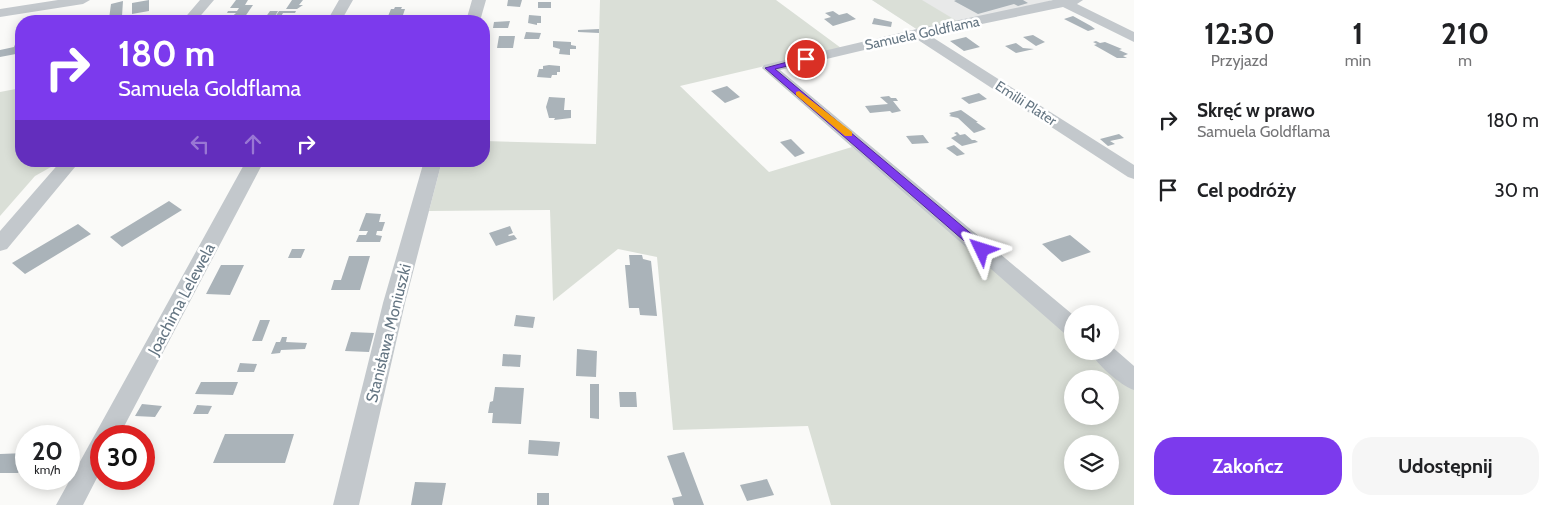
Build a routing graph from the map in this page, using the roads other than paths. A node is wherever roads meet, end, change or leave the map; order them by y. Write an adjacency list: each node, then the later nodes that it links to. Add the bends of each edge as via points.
1 (83, 0): 6 (street)
2 (207, 0): 7 (street)
3 (346, 0): 8 (street)
4 (479, 0): 9 (street)
5 (1067, 1): 10 (street, Samuela Goldflama); 11 (street)
6 (0, 13)
7 (194, 15)
8 (337, 15)
9 (475, 15)
10 (917, 33): 15 (street, Emilii Plater); 17 (street, Samuela Goldflama, via 769,68)
11 (1134, 38)
12 (66, 167): 16 (street)
13 (252, 167): 20 (street, Joachima Lelewela)
14 (431, 167): 23 (street, Stanisława Moniuszki, via 394,303)
15 (1134, 173)
16 (0, 244)
17 (1064, 320)
18 (1111, 360): 19 (street)
19 (1134, 380)
20 (112, 425)
21 (90, 466): 22 (street)
22 (69, 505)
23 (346, 505)

